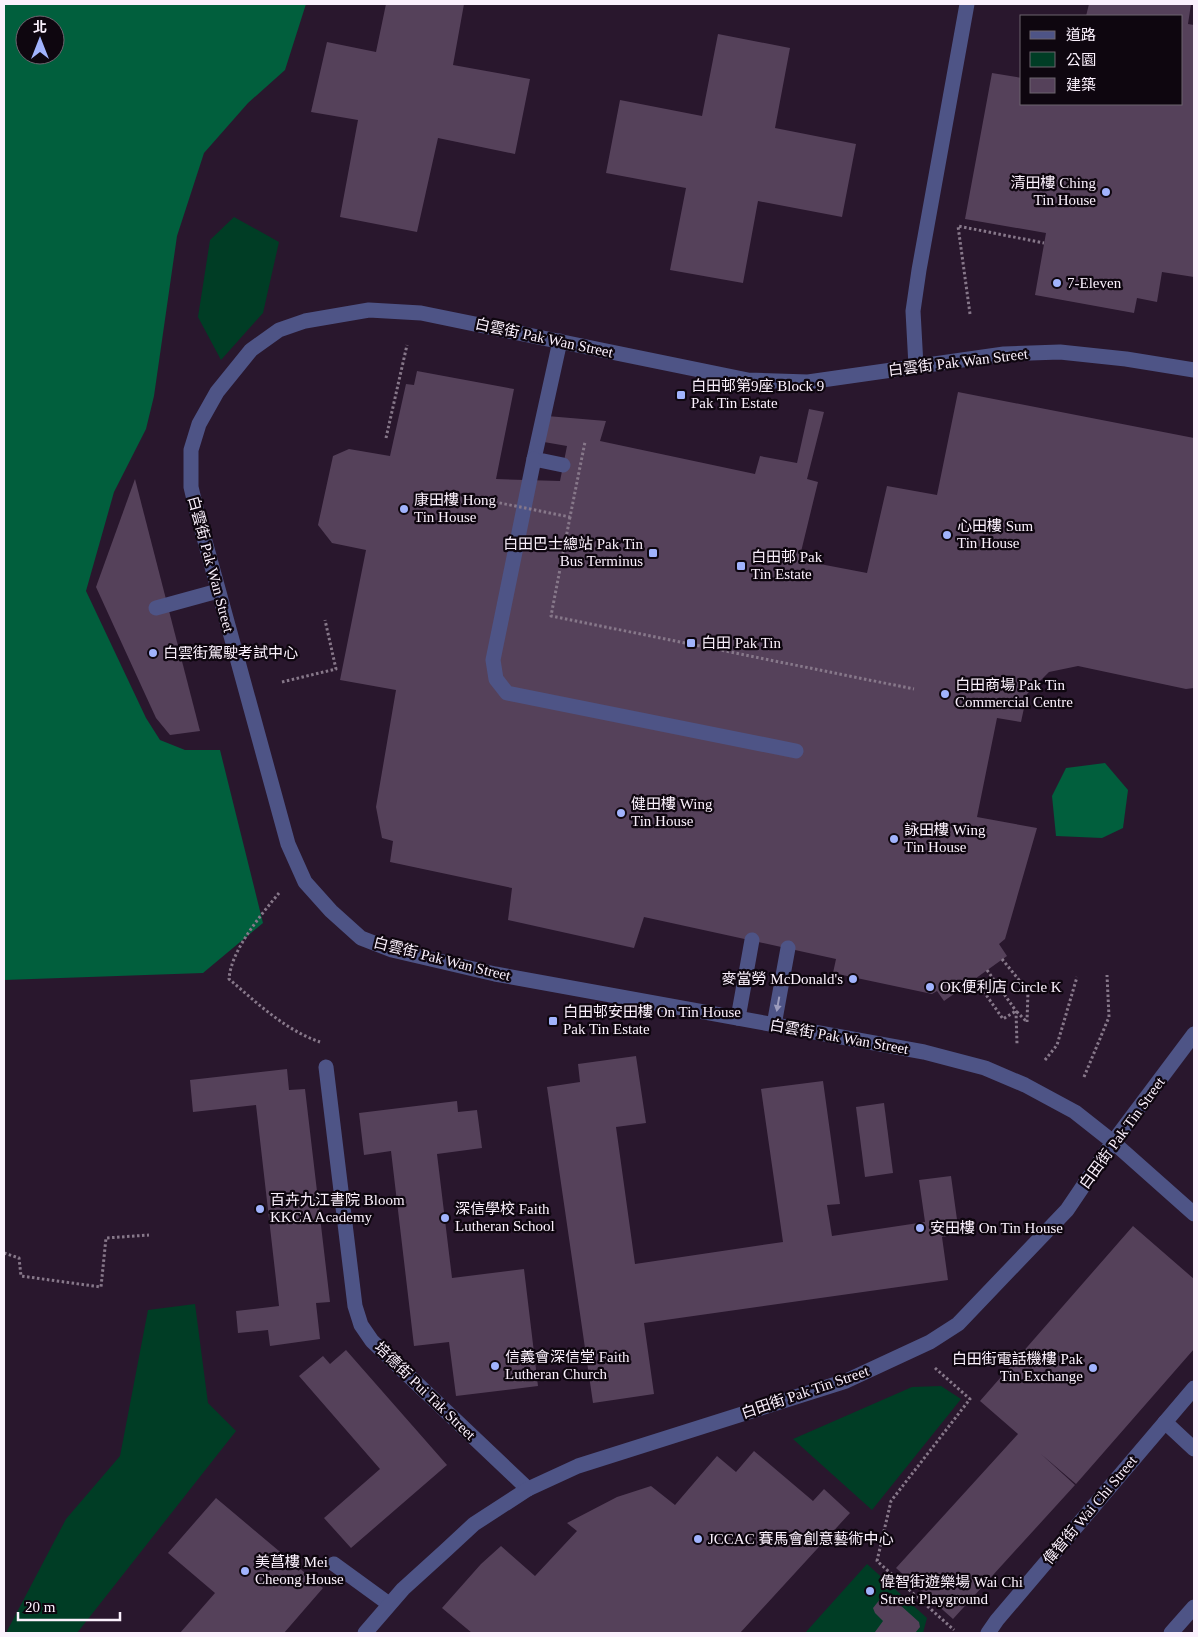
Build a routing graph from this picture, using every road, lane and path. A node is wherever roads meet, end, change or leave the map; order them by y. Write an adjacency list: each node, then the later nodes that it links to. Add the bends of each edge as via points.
1 (967, 4): 6 (street, via 913,311)
2 (1044, 243): 3 (path, via 958,226)
3 (970, 314)
4 (560, 341): 6 (street, 白雲街 Pak Wan Street, via 748,380 808,382); 10 (street); 14 (street, 白雲街 Pak Wan Street, via 421,313 369,310 305,320 279,330 251,350 217,392 199,424 191,450 191,488)
5 (407, 345): 8 (path)
6 (916, 366): 7 (street, 白雲街 Pak Wan Street, via 1004,354 1060,352)
7 (1194, 370)
8 (386, 438)
9 (585, 442): 13 (path, bridge)
10 (534, 459): 11 (street); 19 (street, via 493,660 496,679 507,693)
11 (563, 465)
12 (475, 498): 13 (path, bridge)
13 (570, 517): 18 (path, bridge, via 551,616)
14 (218, 591): 15 (street); 29 (street, 白雲街 Pak Wan Street, via 288,844 305,882 361,938 392,950 496,974)
15 (156, 608)
16 (325, 620): 17 (path, via 336,669)
17 (282, 682)
18 (914, 689)
19 (796, 751)
20 (279, 893): 33 (path, via 250,930 230,969 229,979 302,1036)
21 (752, 940): 29 (street)
22 (788, 948): 30 (street, one-way to 30)
23 (1002, 959): 28 (path, via 1028,991 1027,1022)
24 (987, 970): 28 (path)
25 (1107, 975): 36 (path, via 1109,1017)
26 (1077, 978): 34 (path, via 1057,1045)
27 (975, 979): 28 (path, via 1003,1018)
28 (1016, 1010): 32 (path)
29 (738, 1018): 30 (street, 白雲街 Pak Wan Street)
30 (774, 1025): 37 (street, 白雲街 Pak Wan Street, via 924,1052 985,1068 1075,1112)
31 (1194, 1034): 37 (street, 白田街 Pak Tin Street)
32 (1017, 1044)
33 (328, 1045)
34 (1045, 1060)
35 (326, 1067): 45 (street, 培德街 Pui Tak Street, via 355,1306 361,1325 372,1341)
36 (1084, 1077)
37 (1113, 1142): 38 (street); 45 (street, 白田街 Pak Tin Street, via 1067,1210 958,1324 930,1342 846,1381 578,1466)
38 (1194, 1214)
39 (149, 1235): 40 (path, via 106,1238 101,1288 21,1276 20,1258)
40 (4, 1253)
41 (934, 1368): 49 (path, via 970,1399 892,1501 877,1561)
42 (1194, 1388): 43 (street, 偉智街 Wai Chi Street)
43 (1165, 1422): 44 (street); 52 (street, 偉智街 Wai Chi Street)
44 (1194, 1449)
45 (528, 1489): 47 (street, 白田街 Pak Tin Street, via 474,1524)
46 (334, 1564): 47 (street)
47 (390, 1604): 51 (street, 白田街 Pak Tin Street)
48 (1194, 1607): 50 (street)
49 (954, 1630)
50 (1178, 1631)
51 (365, 1633)
52 (988, 1633)

